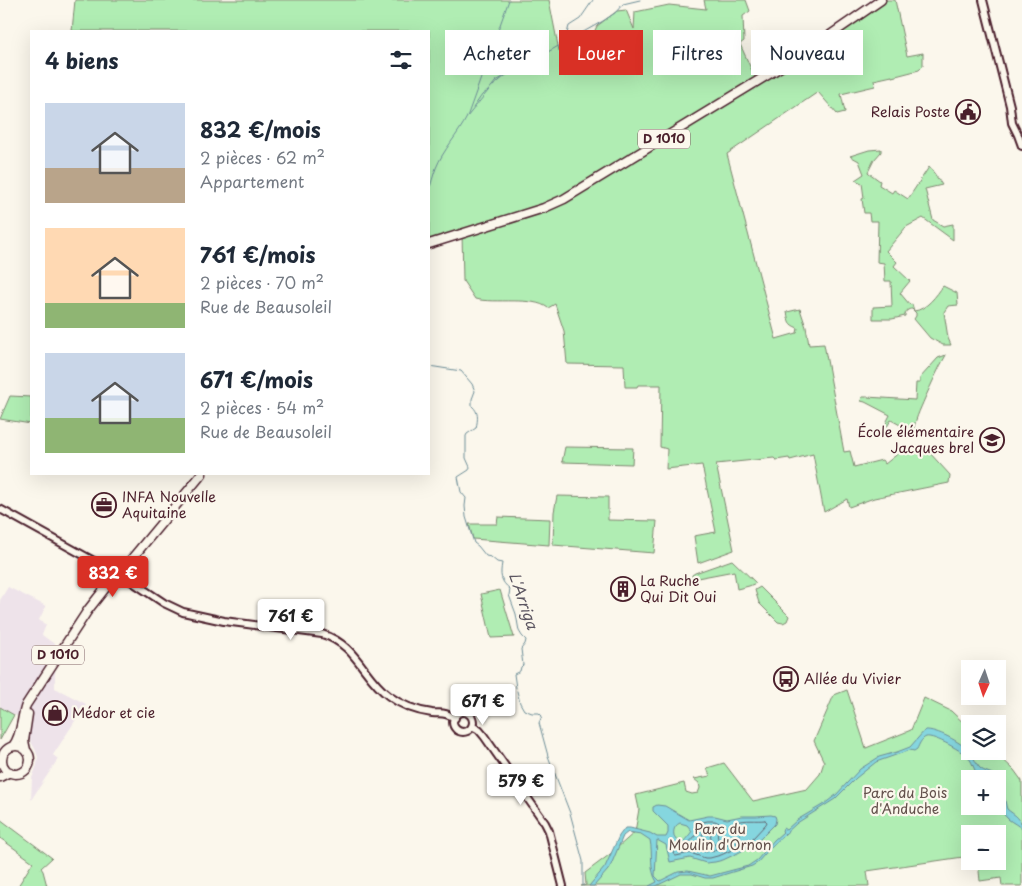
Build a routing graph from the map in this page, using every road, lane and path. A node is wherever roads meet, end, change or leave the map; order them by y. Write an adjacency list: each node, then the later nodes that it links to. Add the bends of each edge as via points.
1 (881, 0): 4 (main road, D 1010, via 807,51 564,199)
2 (983, 0): 3 (street, via 1012,123)
3 (1022, 146)
4 (430, 244)
5 (201, 475): 7 (main road, D 1010)
6 (0, 509): 7 (street)
7 (119, 574): 8 (main road, D 1010); 8 (main road, D 1010, via 88,610); 9 (street, via 183,612 331,637 351,652 394,700)
8 (64, 650): 11 (main road, D 1010, via 26,705); 12 (main road, D 1010, via 30,707 24,742)
9 (455, 718): 10 (street, via 459,713 466,713 473,720); 10 (street, via 454,726 458,731 467,731)
10 (472, 726): 16 (street, via 481,733 545,823)
11 (13, 746): 12 (main road); 13 (main road, via 4,751)
12 (26, 750): 14 (main road, via 30,757 29,765 20,773)
13 (1, 766): 14 (main road)
14 (10, 772): 15 (main road)
15 (0, 777)
16 (563, 886)

